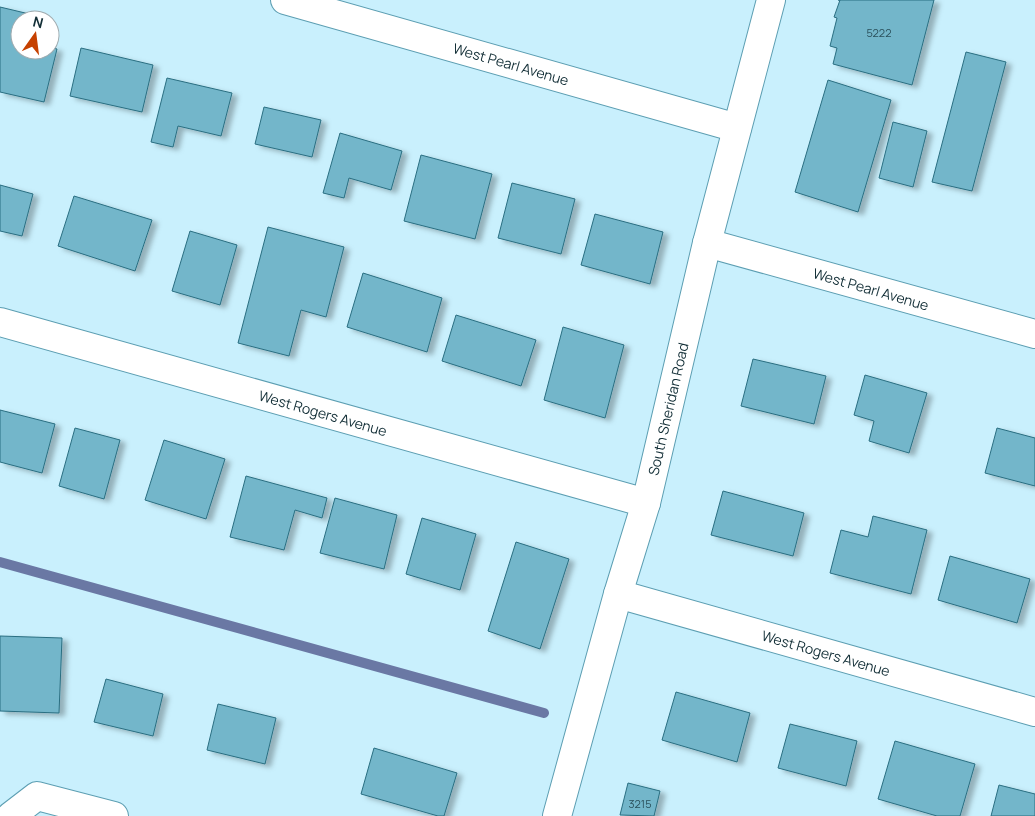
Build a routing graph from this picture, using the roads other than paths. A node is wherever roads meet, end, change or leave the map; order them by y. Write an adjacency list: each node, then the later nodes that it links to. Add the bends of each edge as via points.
1 (285, 0): 3 (street, West Pearl Avenue)
2 (771, 0): 3 (street, South Sheridan Road)
3 (737, 128): 4 (street, South Sheridan Road)
4 (707, 243): 6 (street, West Pearl Avenue); 7 (street, South Sheridan Road)
5 (0, 322): 7 (street, West Rogers Avenue)
6 (1035, 334)
7 (646, 503): 8 (street, South Sheridan Road)
8 (618, 594): 9 (street, West Rogers Avenue); 12 (street, South Sheridan Road)
9 (1035, 712)
10 (11, 816): 11 (street, via 37,796)
11 (114, 816)
12 (556, 816)

